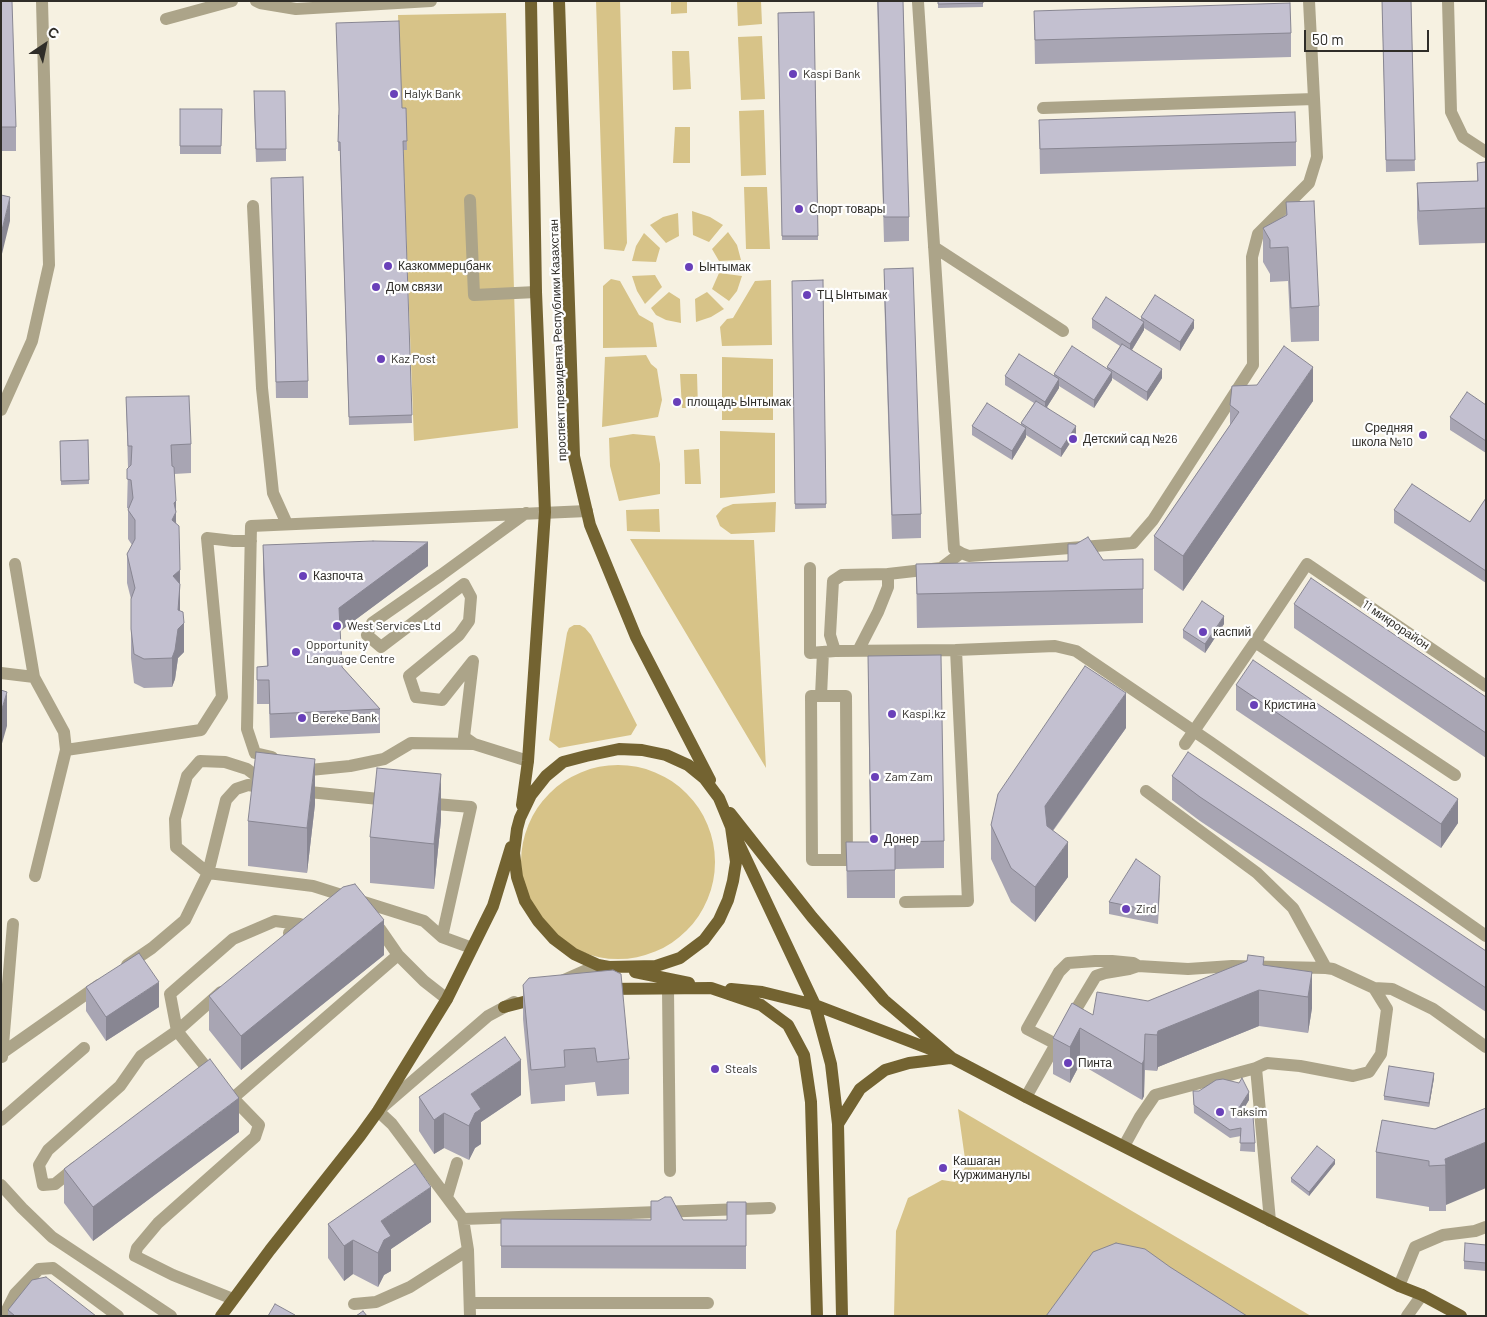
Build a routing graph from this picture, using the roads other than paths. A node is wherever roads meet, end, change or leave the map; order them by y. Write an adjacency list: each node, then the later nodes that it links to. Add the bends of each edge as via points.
1 (42, 1): 20 (street, via 49,264 32,341)
2 (232, 1): 11 (street)
3 (256, 1): 10 (street, via 296,9)
4 (431, 1): 10 (street)
5 (530, 1): 18 (main road)
6 (559, 1): 21 (main road, проспект президента Республики Казахстан, via 574,456)
7 (1308, 1): 12 (street)
8 (1448, 1): 14 (street, via 1452,112 1463,136)
9 (918, 2): 17 (street)
10 (363, 3)
11 (166, 18)
12 (1314, 100): 13 (street); 26 (street, via 1317,157 1309,183 1258,234 1252,257 1253,365 1153,520 1134,543 969,556)
13 (1043, 108)
14 (1486, 152)
15 (470, 200): 18 (street, via 474,295)
16 (253, 206): 24 (street, via 262,388 273,493)
17 (934, 247): 19 (street); 26 (street, via 954,548)
18 (536, 292): 22 (main road)
19 (1063, 331)
20 (1, 410)
21 (587, 511): 22 (street); 46 (main road, проспект президента Республики Казахстан, via 636,637)
22 (545, 512): 23 (street); 42 (main road)
23 (526, 513): 24 (street); 39 (street, via 372,623 367,634 381,647 464,584 471,597 469,621 459,635 409,676 416,697 442,700 474,661 464,736)
24 (287, 524): 25 (street, via 251,526)
25 (251, 541): 39 (street, via 248,729 255,753 310,770 384,759 411,742); 41 (street, via 207,538 222,697 201,730)
26 (961, 553): 29 (street, via 941,568)
27 (15, 564): 35 (street)
28 (810, 568): 33 (street, via 810,653)
29 (888, 574): 32 (street, via 888,587); 33 (street, via 842,575 832,581)
30 (1256, 642): 36 (street, 11 микрорайон, via 1307,564); 38 (street); 43 (street)
31 (956, 650): 32 (street); 38 (street, via 1055,646 1076,651); 51 (street, via 968,901)
32 (858, 651): 33 (street)
33 (829, 652): 37 (street)
34 (1, 674): 35 (street)
35 (34, 677): 41 (street, via 64,732)
36 (1486, 686)
37 (821, 696): 37 (street, via 846,696 847,860 812,860 811,696)
38 (1193, 732): 40 (street); 54 (street)
39 (474, 744): 42 (street)
40 (1185, 744)
41 (66, 750): 50 (street)
42 (528, 761): 47 (main road)
43 (1455, 775)
44 (284, 790): 55 (street, via 470,807)
45 (1146, 790): 61 (street, via 1257,873 1279,894 1293,908)
46 (720, 801): 47 (main road, via 704,778 688,765 666,755 619,749 564,762 546,776 531,795); 48 (main road); 77 (main road, via 812,917 884,1000)
47 (519, 823): 57 (main road, via 493,906); 59 (main road, via 514,853 517,877 525,900 554,939 574,954)
48 (731, 828): 59 (main road, via 736,862 734,882 719,920 704,940 680,958 656,966); 70 (main road)
49 (208, 873): 49 (street, via 226,800 236,789 248,785 274,789 247,769 225,762 200,761 187,776 175,819 176,847); 55 (street, via 313,886 424,921); 76 (street, via 185,920 152,948)
50 (35, 876)
51 (905, 902)
52 (350, 912): 58 (street, via 358,910 380,929)
53 (13, 924): 76 (street)
54 (1486, 936)
55 (442, 937): 57 (street)
56 (278, 943): 72 (street, via 304,923 275,920 233,939 170,994)
57 (472, 948): 69 (main road)
58 (398, 954): 69 (street); 82 (street)
59 (603, 966): 63 (main road); 65 (street)
60 (1138, 966): 61 (street); 73 (street, via 1096,976); 73 (street, via 1112,961 1068,963 1059,972 1027,1029)
61 (1326, 968): 64 (street)
62 (227, 987): 72 (street)
63 (711, 988): 66 (main road); 70 (main road, via 762,992); 107 (main road, via 761,1005 788,1025 804,1055 811,1102)
64 (1374, 988): 74 (street, via 1392,989 1433,1009); 78 (street, via 1387,1010 1381,1054 1369,1072 1353,1076 1268,1063)
65 (552, 989): 67 (main road); 71 (main road)
66 (668, 989): 68 (main road); 89 (street)
67 (576, 990)
68 (594, 990)
69 (447, 999): 83 (main road)
70 (815, 1005): 77 (main road); 85 (main road, via 832,1064)
71 (504, 1007): 83 (street, via 488,1016)
72 (176, 1031): 79 (street); 87 (street, via 141,1056 120,1086 48,1150 39,1165 42,1184 55,1184)
73 (1060, 1037): 81 (street)
74 (1486, 1047)
75 (84, 1048): 84 (street)
76 (2, 1056)
77 (952, 1058): 81 (main road); 85 (main road, via 909,1063 885,1070 860,1089)
78 (1256, 1068): 86 (street, via 1155,1095); 94 (street)
79 (205, 1071)
80 (222, 1086): 82 (street)
81 (1026, 1097): 86 (main road)
82 (233, 1098): 99 (street, via 259,1125 255,1137 158,1223 137,1248 135,1256 173,1276)
83 (378, 1111): 91 (street, via 392,1124); 99 (main road)
84 (1, 1120)
85 (838, 1124): 108 (main road)
86 (1124, 1146): 94 (main road)
87 (85, 1160)
88 (457, 1163): 91 (street)
89 (670, 1170)
90 (1, 1185): 105 (street, via 52,1237)
91 (447, 1196): 93 (street)
92 (770, 1208): 93 (street)
93 (464, 1219): 96 (street)
94 (1270, 1221): 97 (main road)
95 (1486, 1227): 97 (street, via 1443,1235 1415,1247)
96 (468, 1250): 100 (street, via 410,1287 376,1302); 102 (street)
97 (1399, 1286): 98 (main road)
98 (1422, 1295): 109 (street); 110 (main road)
99 (233, 1299): 106 (main road)
100 (354, 1304)
101 (708, 1304): 102 (street)
102 (470, 1309)
103 (4, 1316): 104 (street, via 15,1294 39,1269 53,1268)
104 (118, 1316)
105 (171, 1316)
106 (221, 1316)
107 (817, 1316)
108 (842, 1316)
109 (1407, 1316)
110 (1461, 1316)

